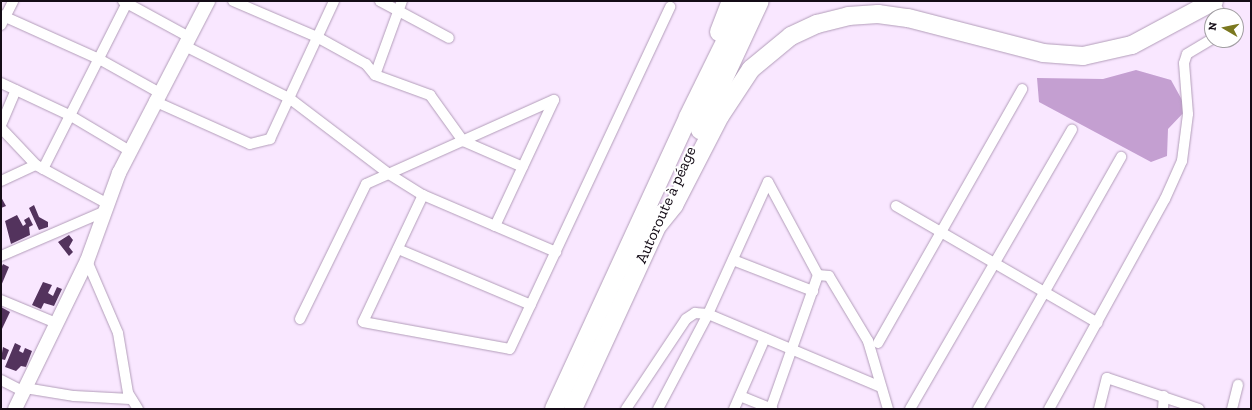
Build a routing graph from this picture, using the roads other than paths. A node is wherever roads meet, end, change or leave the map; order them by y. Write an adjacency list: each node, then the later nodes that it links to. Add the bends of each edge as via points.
1 (13, 1): 13 (street)
2 (208, 1): 16 (street)
3 (233, 1): 14 (street)
4 (334, 1): 14 (street)
5 (380, 1): 11 (street)
6 (731, 1): 26 (highway)
7 (745, 1): 26 (highway)
8 (760, 1): 40 (highway, Autoroute à péage)
9 (1213, 1): 40 (highway, via 1132,45 1083,56 1044,53 908,18 878,14 848,16 817,24 791,36 751,69 720,116 674,205)
10 (125, 2): 16 (street); 18 (street)
11 (400, 5): 15 (street); 19 (street)
12 (670, 7): 44 (street)
13 (2, 19): 18 (street)
14 (317, 36): 19 (street, via 366,64); 24 (street)
15 (449, 38)
16 (187, 42): 23 (street); 24 (street)
17 (1204, 44): 57 (street, via 1187,54 1188,118 1182,161)
18 (99, 59): 23 (street); 25 (street)
19 (375, 76): 30 (street, via 430,95)
20 (1, 83): 22 (street)
21 (1022, 89): 42 (street)
22 (16, 90): 25 (street); 27 (street)
23 (157, 97): 24 (street, via 250,144 270,139); 31 (street)
24 (289, 98): 35 (street)
25 (71, 116): 31 (street); 33 (street)
26 (688, 117): 70 (highway)
27 (1, 125)
28 (1, 128): 33 (street)
29 (1072, 129): 48 (street)
30 (463, 140): 34 (street); 34 (street, via 554,100); 35 (street)
31 (130, 151): 39 (street)
32 (1121, 157): 51 (street)
33 (39, 167): 36 (street); 39 (street)
34 (523, 167): 41 (street)
35 (389, 174): 37 (street); 55 (street, via 366,184)
36 (1, 181)
37 (423, 195): 41 (street); 43 (street)
38 (896, 206): 42 (street)
39 (104, 208): 45 (street); 47 (street)
40 (658, 225): 71 (highway, Autoroute à péage)
41 (495, 226): 44 (street)
42 (942, 232): 48 (street); 59 (street)
43 (398, 249): 53 (street); 53 (street, via 364,322 510,349)
44 (556, 252): 53 (street)
45 (1, 256)
46 (733, 260): 49 (street, via 768,182); 50 (street); 54 (street)
47 (87, 261): 56 (street); 67 (street, via 118,333)
48 (995, 262): 51 (street); 77 (street)
49 (818, 275): 50 (street); 63 (street, via 829,276 868,341)
50 (813, 291): 60 (street)
51 (1045, 291): 57 (street); 78 (street)
52 (1, 300): 56 (street)
53 (531, 305)
54 (708, 314): 58 (street); 72 (street, via 695,313 686,319); 73 (street)
55 (300, 319)
56 (56, 323): 64 (street)
57 (1098, 323): 79 (street)
58 (765, 338): 60 (street); 65 (street)
59 (878, 343)
60 (792, 350): 63 (street); 75 (street)
61 (1, 380): 64 (street)
62 (1238, 385): 83 (street)
63 (881, 387): 76 (street)
64 (24, 390): 67 (street); 68 (street)
65 (740, 396): 74 (street); 75 (street)
66 (1164, 396): 80 (street, via 1106,378); 81 (street); 82 (street)
67 (130, 399): 69 (street)
68 (15, 409)
69 (138, 409)
70 (554, 409)
71 (574, 409)
72 (626, 409)
73 (658, 409)
74 (734, 409)
75 (771, 409)
76 (888, 409)
77 (910, 409)
78 (978, 409)
79 (1049, 409)
80 (1099, 409)
81 (1163, 409)
82 (1199, 409)
83 (1232, 409)

